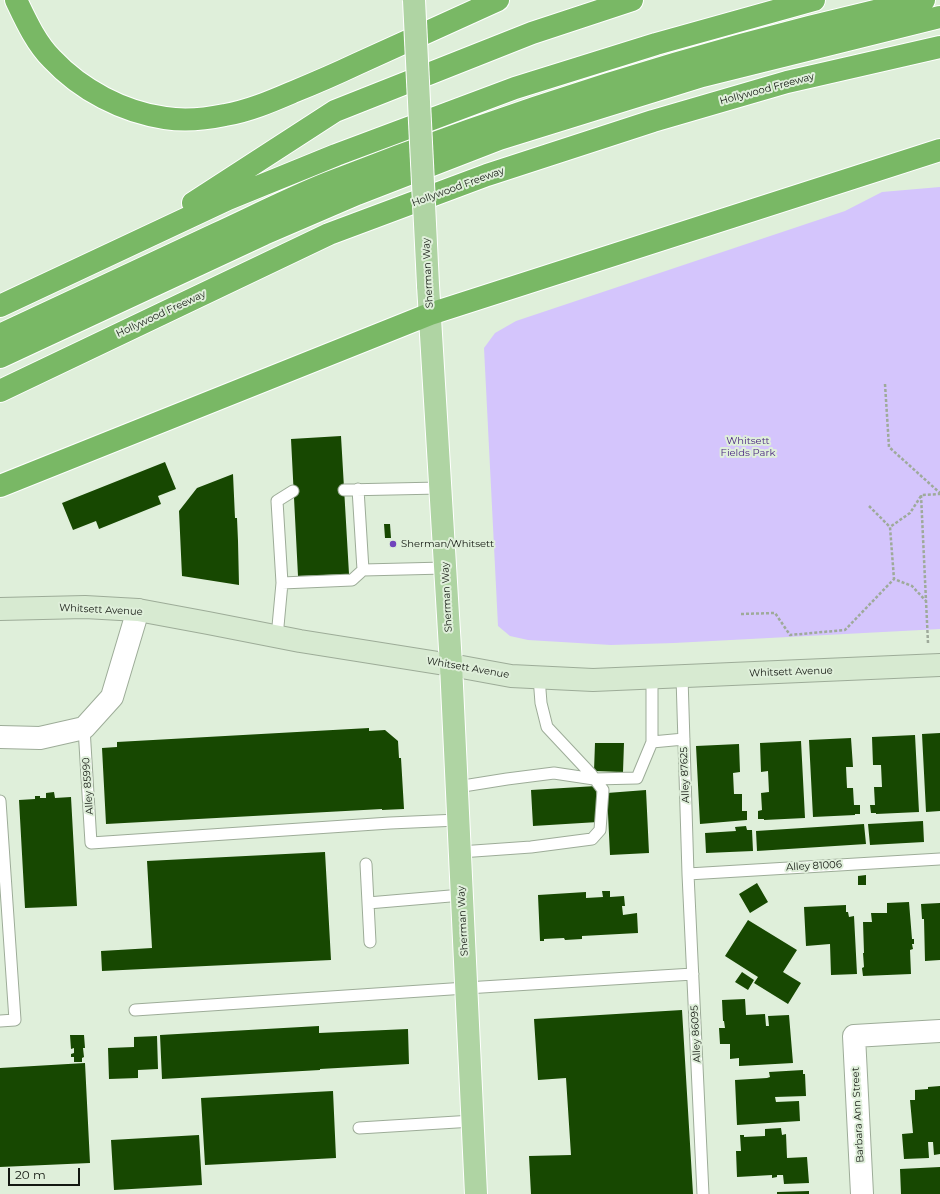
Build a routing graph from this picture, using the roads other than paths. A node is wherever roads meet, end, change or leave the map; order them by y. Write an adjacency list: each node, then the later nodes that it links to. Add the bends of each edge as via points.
1 (16, 0): 3 (highway, via 29,27 51,58 72,78 94,93 118,105 166,119 202,119 226,115 268,102)
2 (414, 0): 12 (main road, Sherman Way, bridge)
3 (498, 0)
4 (632, 0): 10 (highway, via 532,33 335,111)
5 (814, 0): 10 (highway, via 656,44 515,88 336,155 228,199)
6 (924, 0): 13 (highway, via 797,29 558,99 465,132 326,184)
7 (940, 17): 14 (highway, via 702,76 499,139 264,234)
8 (940, 47): 15 (highway, Hollywood Freeway, via 772,87 653,121 479,178 329,234)
9 (940, 150): 12 (highway)
10 (123, 248): 11 (highway)
11 (0, 306)
12 (430, 314): 16 (highway); 17 (main road, Sherman Way)
13 (0, 334)
14 (0, 358)
15 (0, 391)
16 (0, 486)
17 (440, 488): 19 (lane); 21 (main road, Sherman Way)
18 (344, 490): 19 (lane)
19 (358, 490): 22 (lane)
20 (293, 491): 23 (lane, via 277,501)
21 (445, 568): 22 (lane); 27 (main road, Sherman Way)
22 (363, 570): 23 (lane, via 352,580)
23 (282, 583): 26 (lane)
24 (0, 609): 25 (main road, Whitsett Avenue, via 85,607)
25 (138, 610): 26 (main road, Whitsett Avenue); 32 (street, via 112,697)
26 (277, 637): 27 (main road, Whitsett Avenue)
27 (451, 665): 29 (main road, Whitsett Avenue, via 511,676); 37 (main road, Sherman Way)
28 (935, 666): 31 (main road, Whitsett Avenue)
29 (539, 677): 30 (main road, Whitsett Avenue, via 593,680); 36 (lane, via 541,703 547,727)
30 (652, 677): 31 (main road, Whitsett Avenue); 35 (lane)
31 (682, 677): 34 (lane, Alley 87625)
32 (84, 728): 33 (street, via 40,738); 39 (lane, Alley 85990, via 91,843)
33 (0, 737)
34 (684, 739): 35 (lane); 43 (lane, Alley 87625)
35 (652, 742): 36 (lane, via 637,778)
36 (594, 779): 37 (lane, via 554,773); 40 (lane, via 602,790 600,830 592,839)
37 (457, 787): 39 (main road, Sherman Way)
38 (0, 801): 50 (lane, via 14,1020)
39 (458, 820): 40 (main road, Sherman Way)
40 (460, 852): 44 (main road, Sherman Way)
41 (940, 859): 43 (lane, Alley 81006)
42 (366, 864): 45 (lane)
43 (688, 874): 47 (lane, Alley 86095)
44 (462, 895): 45 (lane); 48 (main road, Sherman Way)
45 (368, 903): 46 (lane)
46 (370, 942)
47 (693, 974): 48 (lane); 55 (lane, Alley 86095)
48 (466, 988): 49 (lane); 52 (main road, Sherman Way)
49 (134, 1010)
50 (0, 1021)
51 (940, 1031): 56 (street, Barbara Ann Street, via 854,1036)
52 (473, 1121): 53 (lane); 54 (main road, Sherman Way)
53 (358, 1128)
54 (476, 1194)
55 (703, 1194)
56 (862, 1194)

